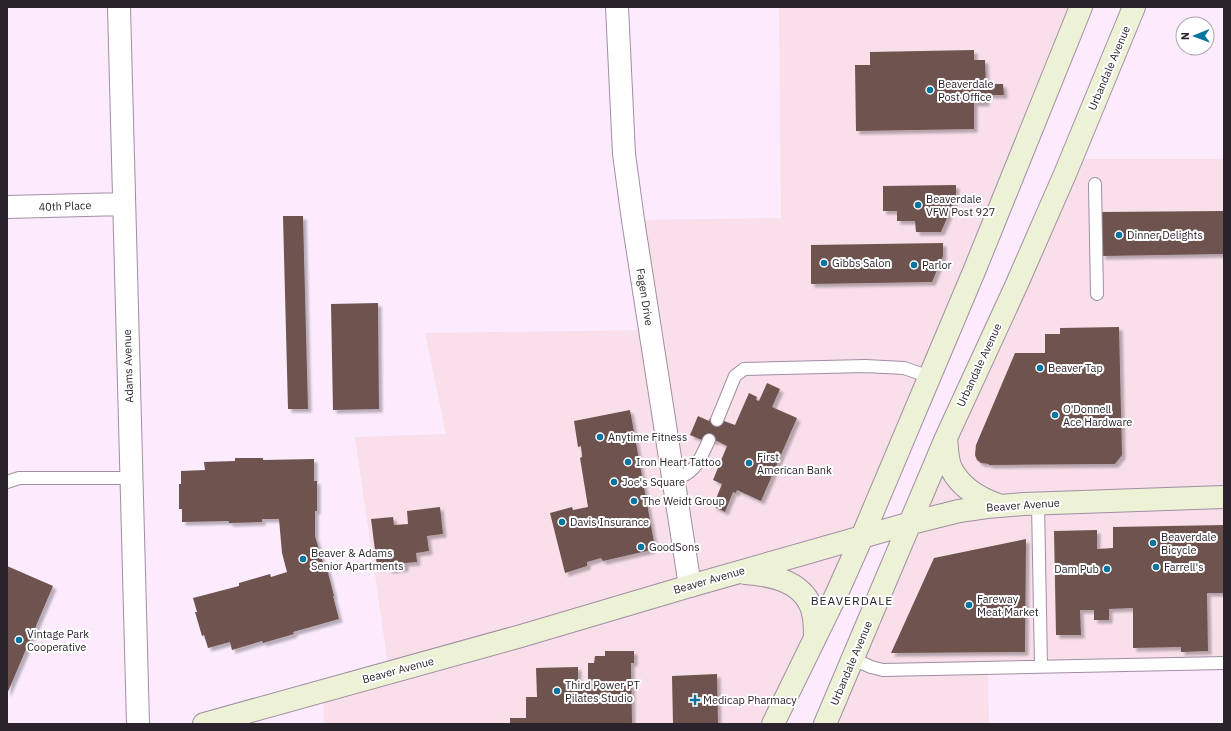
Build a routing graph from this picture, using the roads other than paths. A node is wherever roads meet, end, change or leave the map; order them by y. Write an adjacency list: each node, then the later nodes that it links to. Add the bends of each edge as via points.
1 (119, 7): 6 (street, Adams Avenue)
2 (617, 7): 14 (street, Fagen Drive, via 624,154)
3 (1082, 7): 9 (street)
4 (1134, 7): 11 (street, Urbandale Avenue, via 1065,174)
5 (1095, 184): 8 (lane)
6 (124, 204): 7 (street, 40th Place); 13 (street, Adams Avenue)
7 (7, 207)
8 (1097, 294)
9 (930, 377): 10 (lane, via 904,368 864,366 744,369 735,376); 20 (street)
10 (717, 420)
11 (946, 438): 18 (street, via 950,465 960,482 978,496); 19 (street, Urbandale Avenue)
12 (708, 440): 14 (lane, via 699,462 692,470)
13 (132, 478): 15 (lane, via 19,478); 27 (street, Adams Avenue)
14 (673, 479): 22 (street, Fagen Drive)
15 (7, 482)
16 (1224, 497): 17 (street, Beaver Avenue)
17 (1038, 503): 18 (street, Beaver Avenue); 26 (lane)
18 (1001, 506): 19 (street, Beaver Avenue, via 959,511)
19 (911, 523): 20 (street, Beaver Avenue); 24 (street, Urbandale Avenue)
20 (862, 537): 21 (street, Beaver Avenue); 23 (street)
21 (736, 573): 22 (street, Beaver Avenue); 23 (street, via 772,576 805,595 812,609)
22 (690, 586): 28 (street, Beaver Avenue)
23 (815, 638): 29 (street)
24 (853, 659): 26 (lane, via 883,670); 30 (street, Urbandale Avenue)
25 (1224, 663): 26 (lane)
26 (1041, 666)
27 (138, 724)
28 (204, 724)
29 (773, 724)
30 (825, 724)

